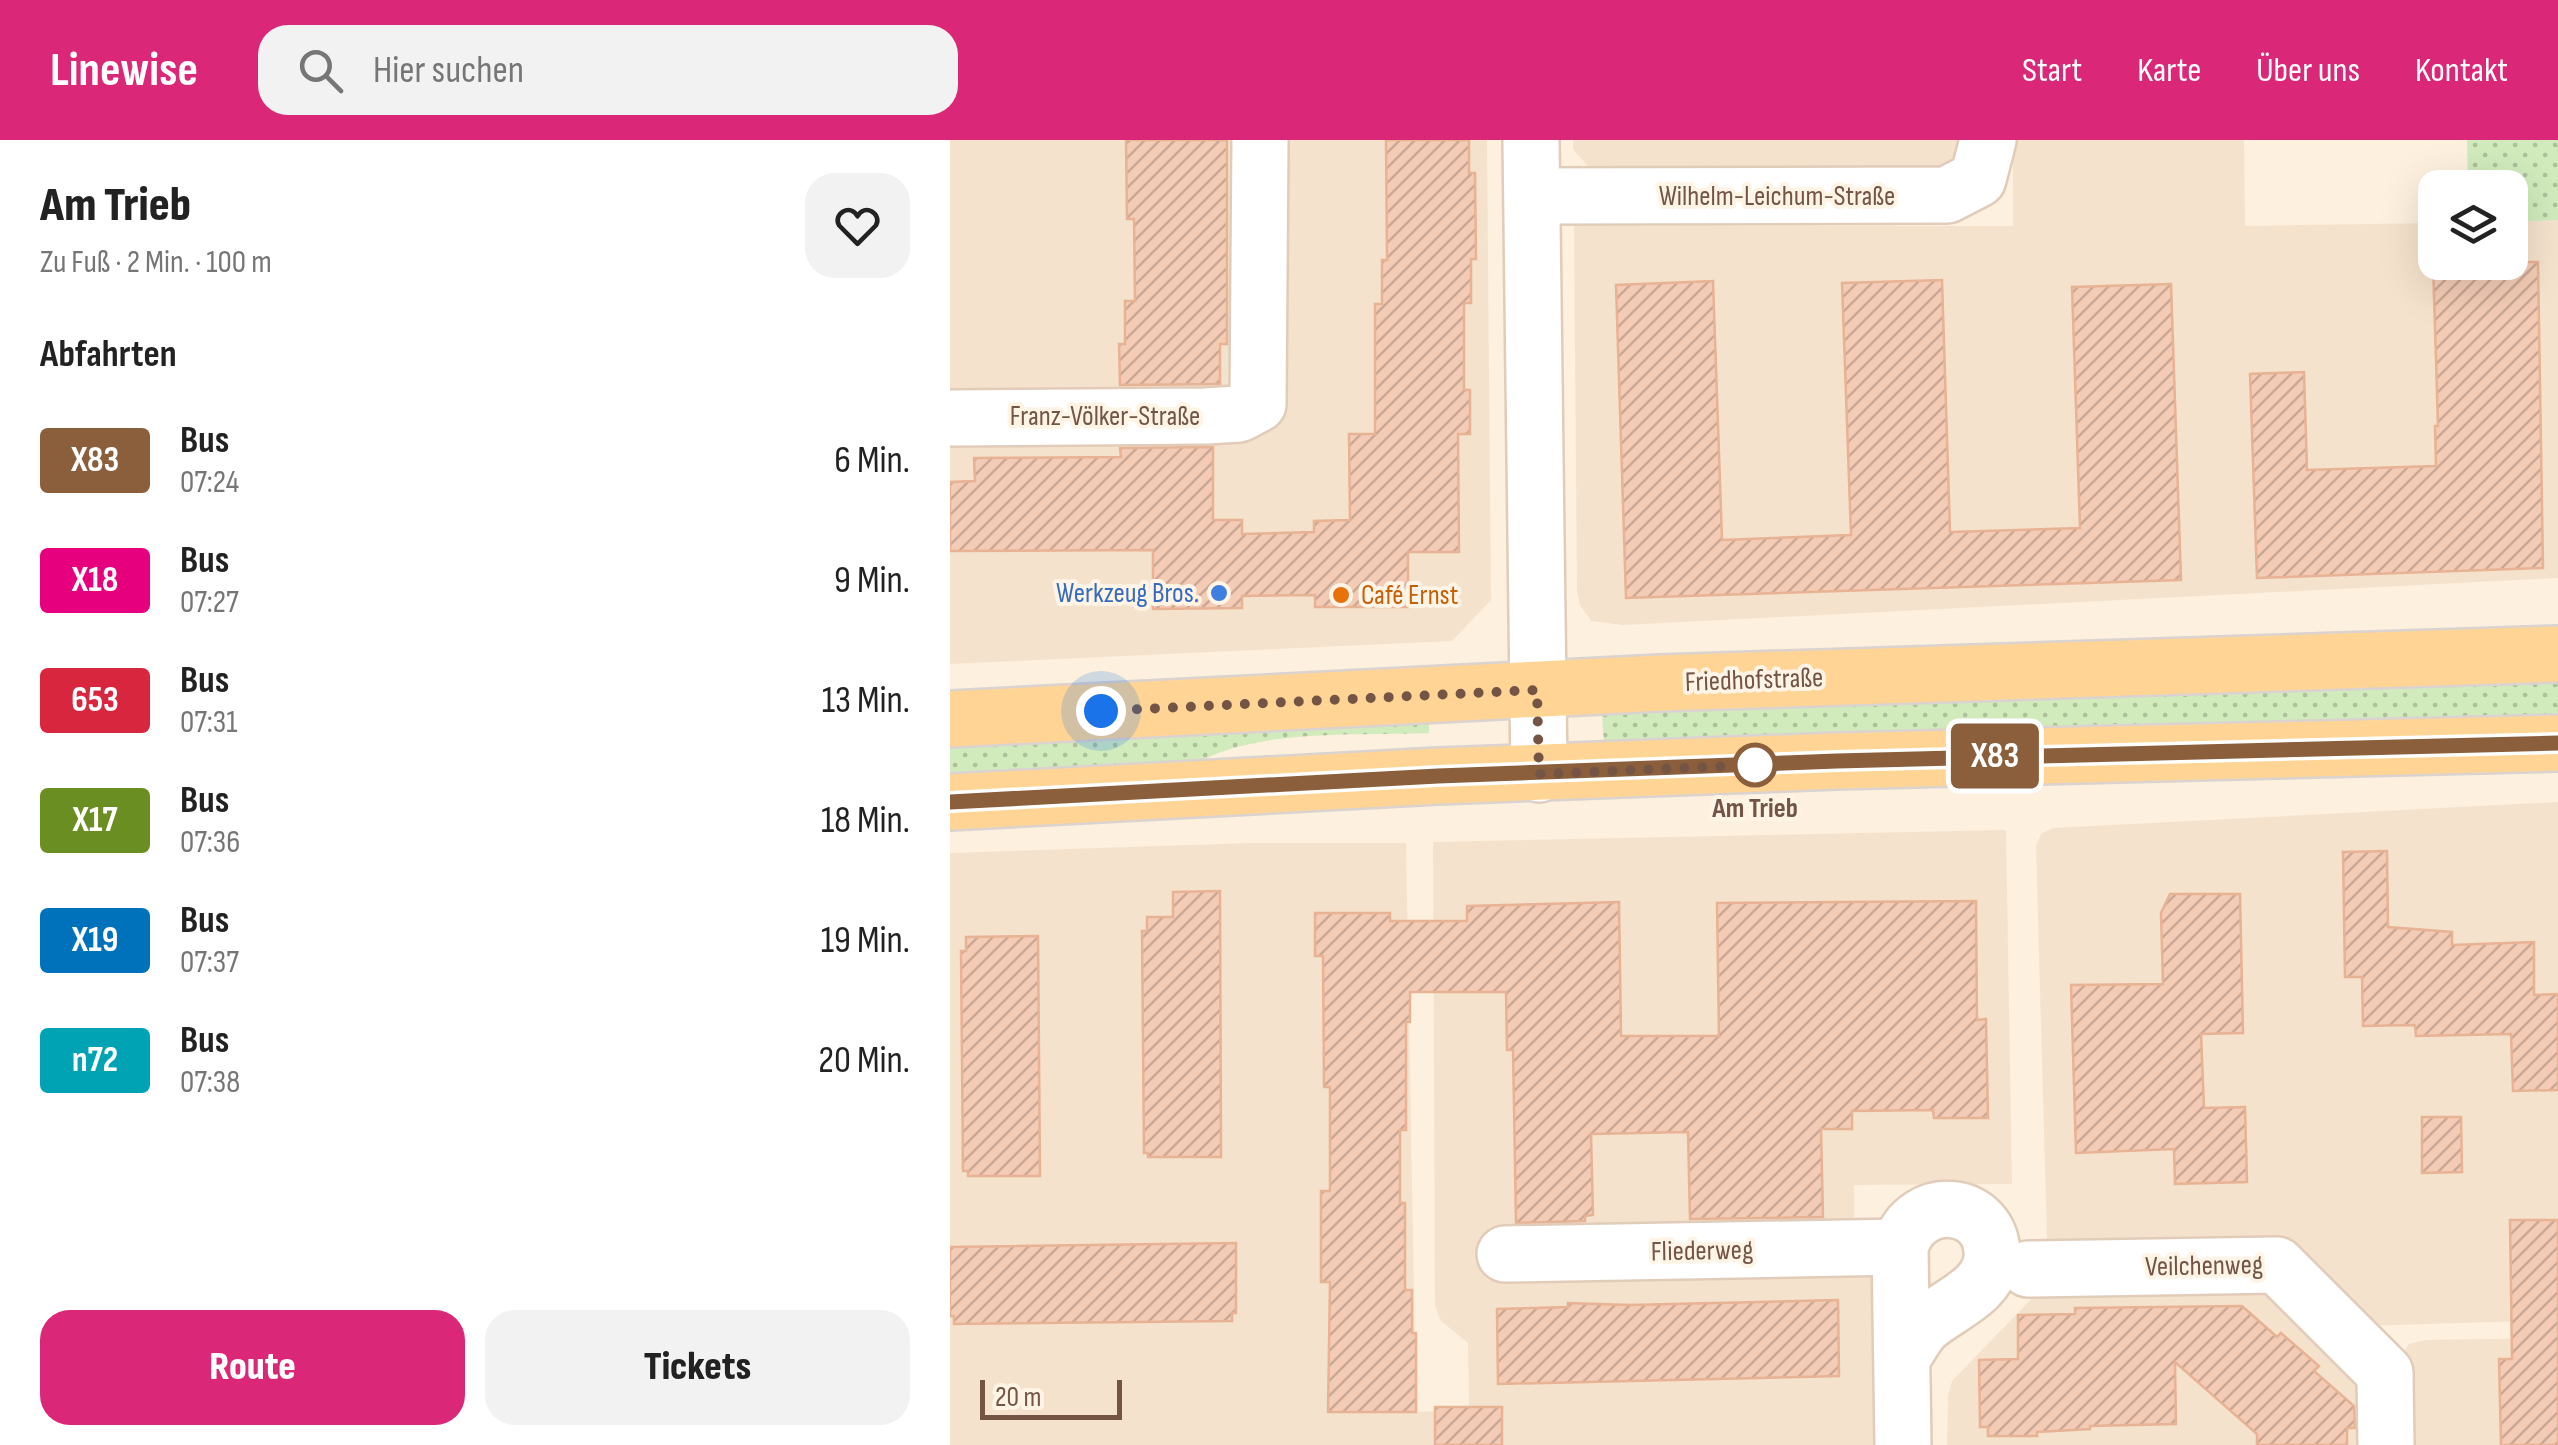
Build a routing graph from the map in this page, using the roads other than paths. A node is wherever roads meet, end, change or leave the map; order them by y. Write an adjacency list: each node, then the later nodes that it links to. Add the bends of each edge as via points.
1 (1260, 140): 5 (street, Franz-Völker-Straße, via 1258,404 1239,414 1206,416)
2 (1531, 140): 4 (street)
3 (1988, 140): 4 (street, Wilhelm-Leichum-Straße, via 1978,180 1946,195)
4 (1532, 196): 7 (street)
5 (950, 418)
6 (2558, 654): 7 (main road, Friedhofstraße)
7 (1537, 690): 8 (main road, Friedhofstraße); 10 (street)
8 (950, 719)
9 (2558, 743): 10 (main road)
10 (1539, 774): 11 (main road)
11 (950, 802)
12 (1900, 1248): 13 (street, Fliederweg); 15 (street); 15 (street, via 1912,1222 1950,1208 1980,1224 1992,1258 1982,1282 1920,1330)
13 (1505, 1254)
14 (2028, 1269): 17 (street, Veilchenweg, via 2276,1265 2385,1372)
15 (1902, 1358): 16 (street)
16 (1903, 1445)
17 (2386, 1445)

